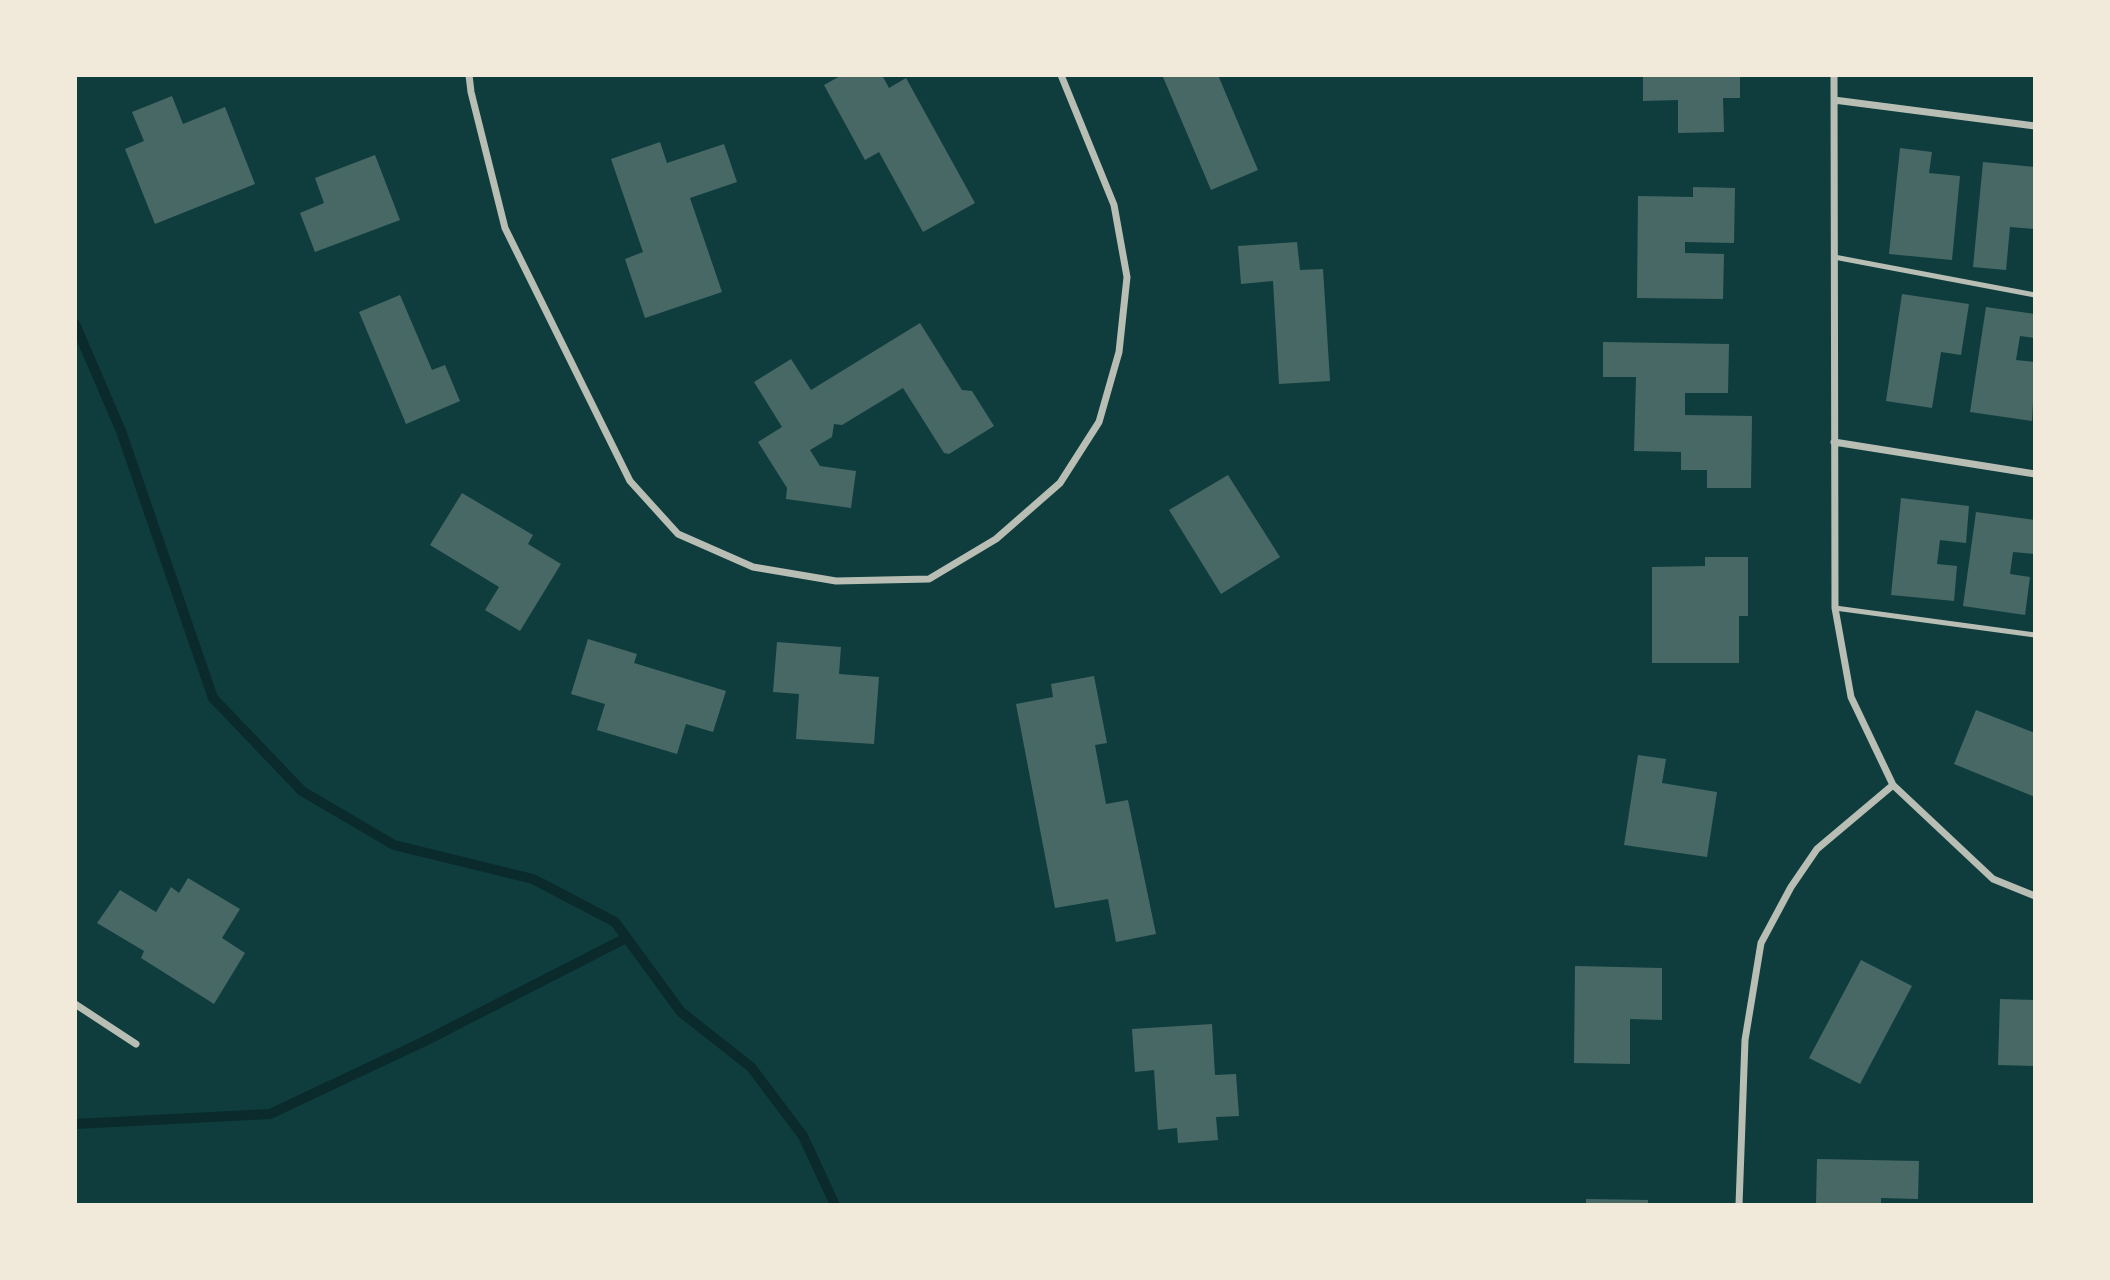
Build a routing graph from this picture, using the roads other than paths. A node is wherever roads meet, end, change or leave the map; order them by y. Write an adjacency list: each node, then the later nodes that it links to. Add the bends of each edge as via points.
1 (470, 75): 2 (street, via 505,228 630,481 678,534 753,567 836,581 929,579 996,539 1060,483 1099,422 1119,352 1127,277 1114,205)
2 (1061, 75)
3 (1834, 75): 4 (street)
4 (1834, 100): 5 (street); 6 (street)
5 (2035, 126)
6 (1835, 257): 7 (lane); 8 (street)
7 (2035, 295)
8 (1835, 443): 9 (street); 10 (street)
9 (2035, 474)
10 (1835, 608): 11 (lane); 12 (street, via 1851,697)
11 (2035, 635)
12 (1894, 785): 13 (street, via 1993,879); 16 (street, via 1817,849 1761,943 1745,1040)
13 (2035, 896)
14 (75, 1004): 15 (street)
15 (136, 1044)
16 (1739, 1205)

